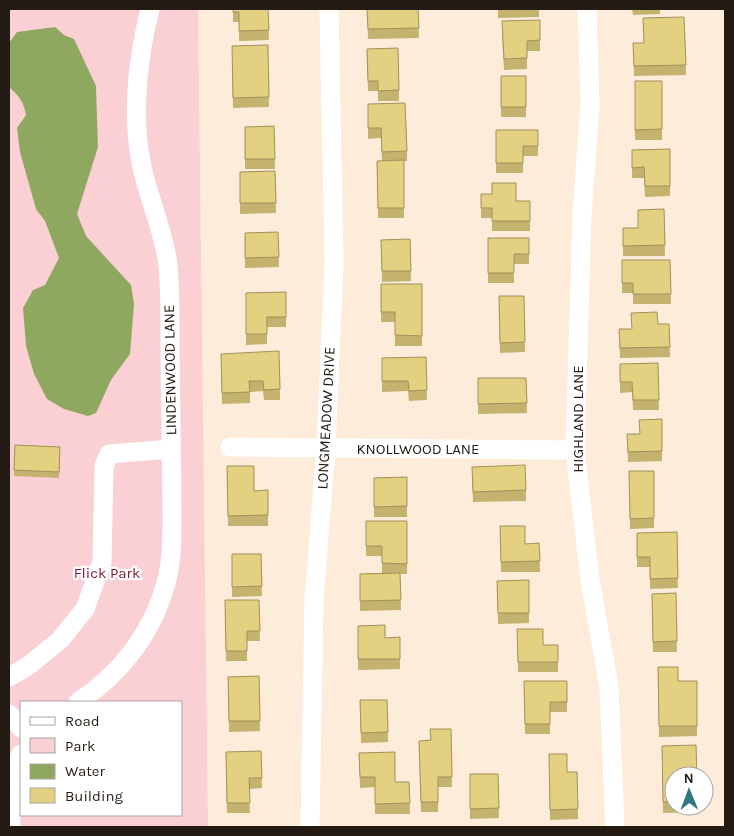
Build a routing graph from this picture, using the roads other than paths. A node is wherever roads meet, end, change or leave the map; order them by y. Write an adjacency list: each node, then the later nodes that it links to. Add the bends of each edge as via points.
1 (150, 9): 6 (street, LINDENWOOD LANE, via 143,37 137,108 142,166 168,266)
2 (329, 9): 5 (street, LONGMEADOW DRIVE, via 334,262)
3 (587, 9): 7 (street, HIGHLAND LANE, via 590,104 582,215)
4 (230, 447): 5 (street, KNOLLWOOD LANE)
5 (326, 448): 7 (street, KNOLLWOOD LANE); 14 (street, LONGMEADOW DRIVE, via 314,599)
6 (171, 449): 8 (street, via 109,454 104,466 102,562 85,609 60,640); 9 (street, LINDENWOOD LANE, via 171,554 167,582 147,630 128,659)
7 (575, 450): 15 (street, HIGHLAND LANE, via 590,580 608,688)
8 (9, 677)
9 (80, 701)
10 (9, 714): 11 (street)
11 (20, 727)
12 (20, 756): 13 (street, via 13,783)
13 (11, 827)
14 (310, 827)
15 (615, 827)

